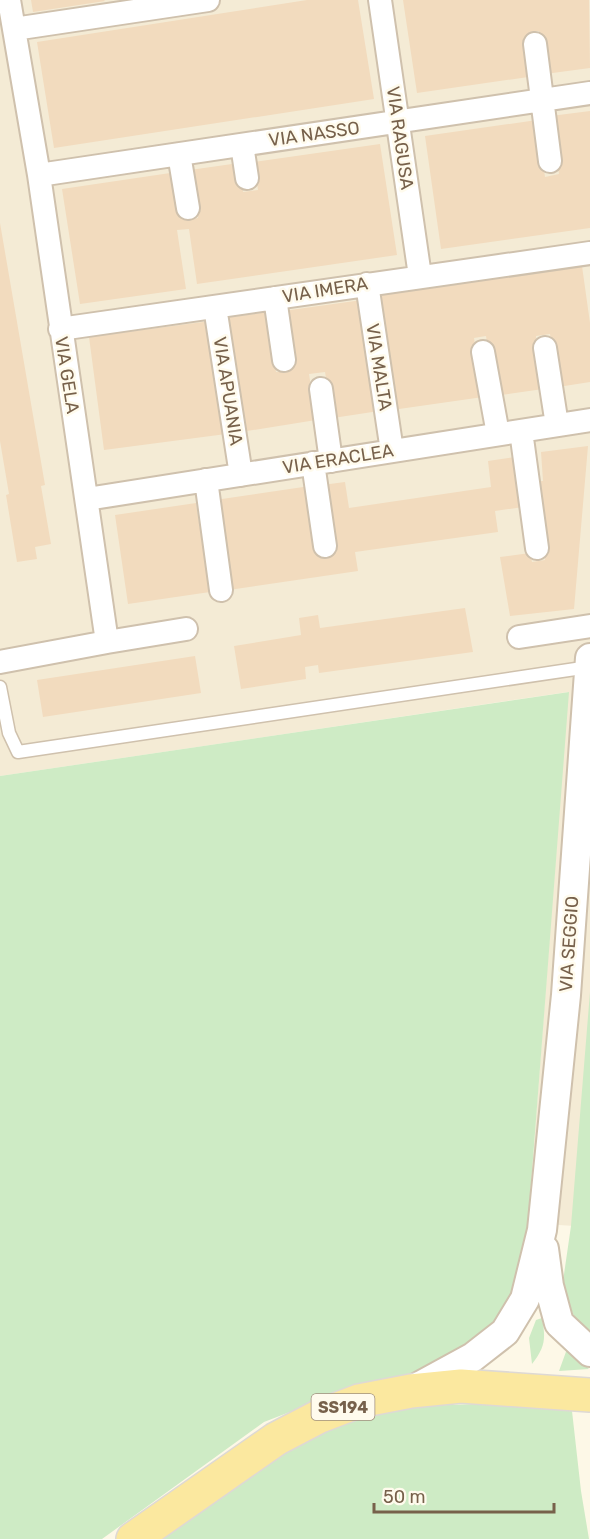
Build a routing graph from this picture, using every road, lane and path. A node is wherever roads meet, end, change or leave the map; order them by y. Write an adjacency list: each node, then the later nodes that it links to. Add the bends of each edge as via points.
1 (9, 0): 4 (street, VIA GELA)
2 (208, 0): 4 (street)
3 (380, 0): 8 (street, VIA RAGUSA)
4 (14, 29): 12 (street, VIA GELA)
5 (535, 44): 7 (street)
6 (590, 93): 7 (street, VIA NASSO)
7 (543, 100): 8 (street, VIA NASSO); 11 (street)
8 (398, 122): 9 (street, VIA NASSO); 16 (street, VIA RAGUSA)
9 (242, 145): 10 (street, VIA NASSO); 13 (street)
10 (179, 154): 12 (street, VIA NASSO); 14 (street)
11 (550, 161)
12 (39, 175): 20 (street, VIA GELA)
13 (247, 178)
14 (188, 208)
15 (590, 253): 16 (street, VIA IMERA)
16 (420, 276): 17 (street, VIA IMERA)
17 (367, 284): 18 (street, VIA IMERA); 29 (street, VIA MALTA)
18 (275, 298): 19 (street, VIA IMERA); 23 (street)
19 (215, 307): 20 (street, VIA IMERA); 31 (street, VIA APUANIA)
20 (60, 329): 33 (street, VIA GELA)
21 (545, 348): 26 (street)
22 (483, 352): 28 (street)
23 (284, 360)
24 (321, 388): 30 (street)
25 (590, 420): 26 (street, VIA ERACLEA)
26 (558, 425): 27 (street, VIA ERACLEA)
27 (521, 430): 28 (street, VIA ERACLEA); 35 (street)
28 (498, 435): 29 (street, VIA ERACLEA)
29 (392, 451): 30 (street, VIA ERACLEA)
30 (322, 462): 31 (street, VIA ERACLEA); 34 (street)
31 (241, 475): 32 (street, VIA ERACLEA)
32 (206, 480): 33 (street, VIA ERACLEA); 36 (street)
33 (87, 499): 40 (street, VIA GELA)
34 (325, 546)
35 (537, 548)
36 (221, 590)
37 (590, 626): 39 (street)
38 (186, 629): 40 (street)
39 (519, 637)
40 (107, 642): 41 (street)
41 (0, 662)
42 (589, 662): 43 (lane, via 18,752 9,733); 44 (street, VIA SEGGIO)
43 (0, 687)
44 (587, 734): 45 (street, VIA SEGGIO)
45 (585, 792): 46 (street, VIA SEGGIO)
46 (542, 1230): 47 (street, via 549,1286 559,1323); 48 (street, via 525,1299 504,1332 473,1357)
47 (590, 1352)
48 (411, 1391): 49 (main road, SS194, via 461,1386); 50 (main road, SS194, via 359,1401 311,1420 213,1481)
49 (590, 1395)
50 (133, 1539)

